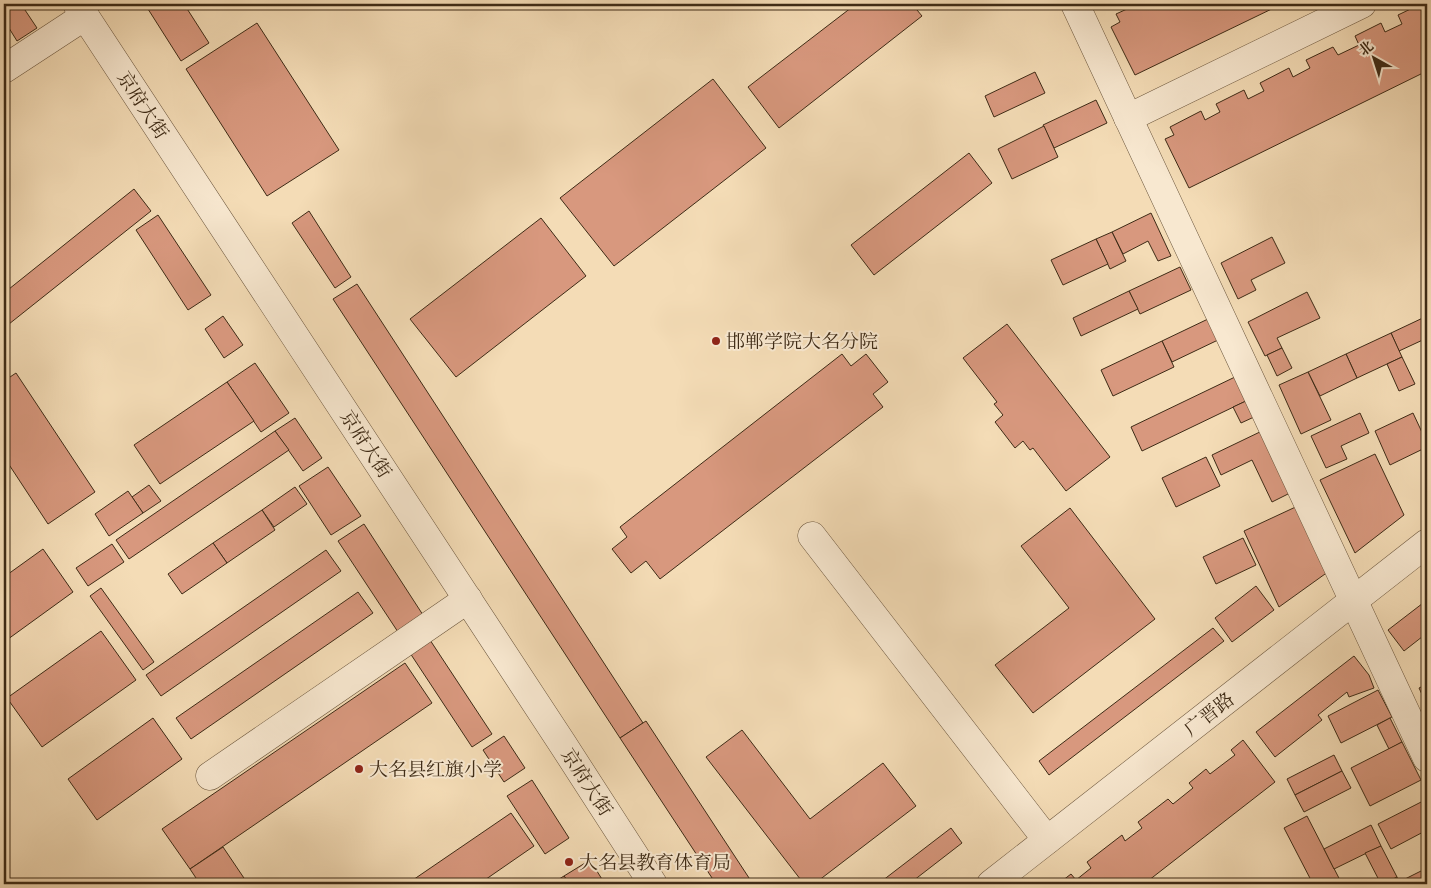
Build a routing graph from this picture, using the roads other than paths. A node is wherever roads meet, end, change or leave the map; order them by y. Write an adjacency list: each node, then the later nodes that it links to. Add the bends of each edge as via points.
1 (1075, 4): 5 (street)
2 (1362, 4): 5 (street)
3 (81, 10): 4 (street); 8 (street, 京府大街)
4 (4, 69)
5 (1128, 118): 9 (street)
6 (812, 536): 12 (street)
7 (1427, 543): 9 (street, 广晋路)
8 (468, 599): 11 (street); 13 (street, 京府大街)
9 (1353, 601): 10 (street); 12 (street, 广晋路)
10 (1427, 758)
11 (210, 776)
12 (1047, 840): 14 (street, 广晋路)
13 (653, 884)
14 (991, 884)

